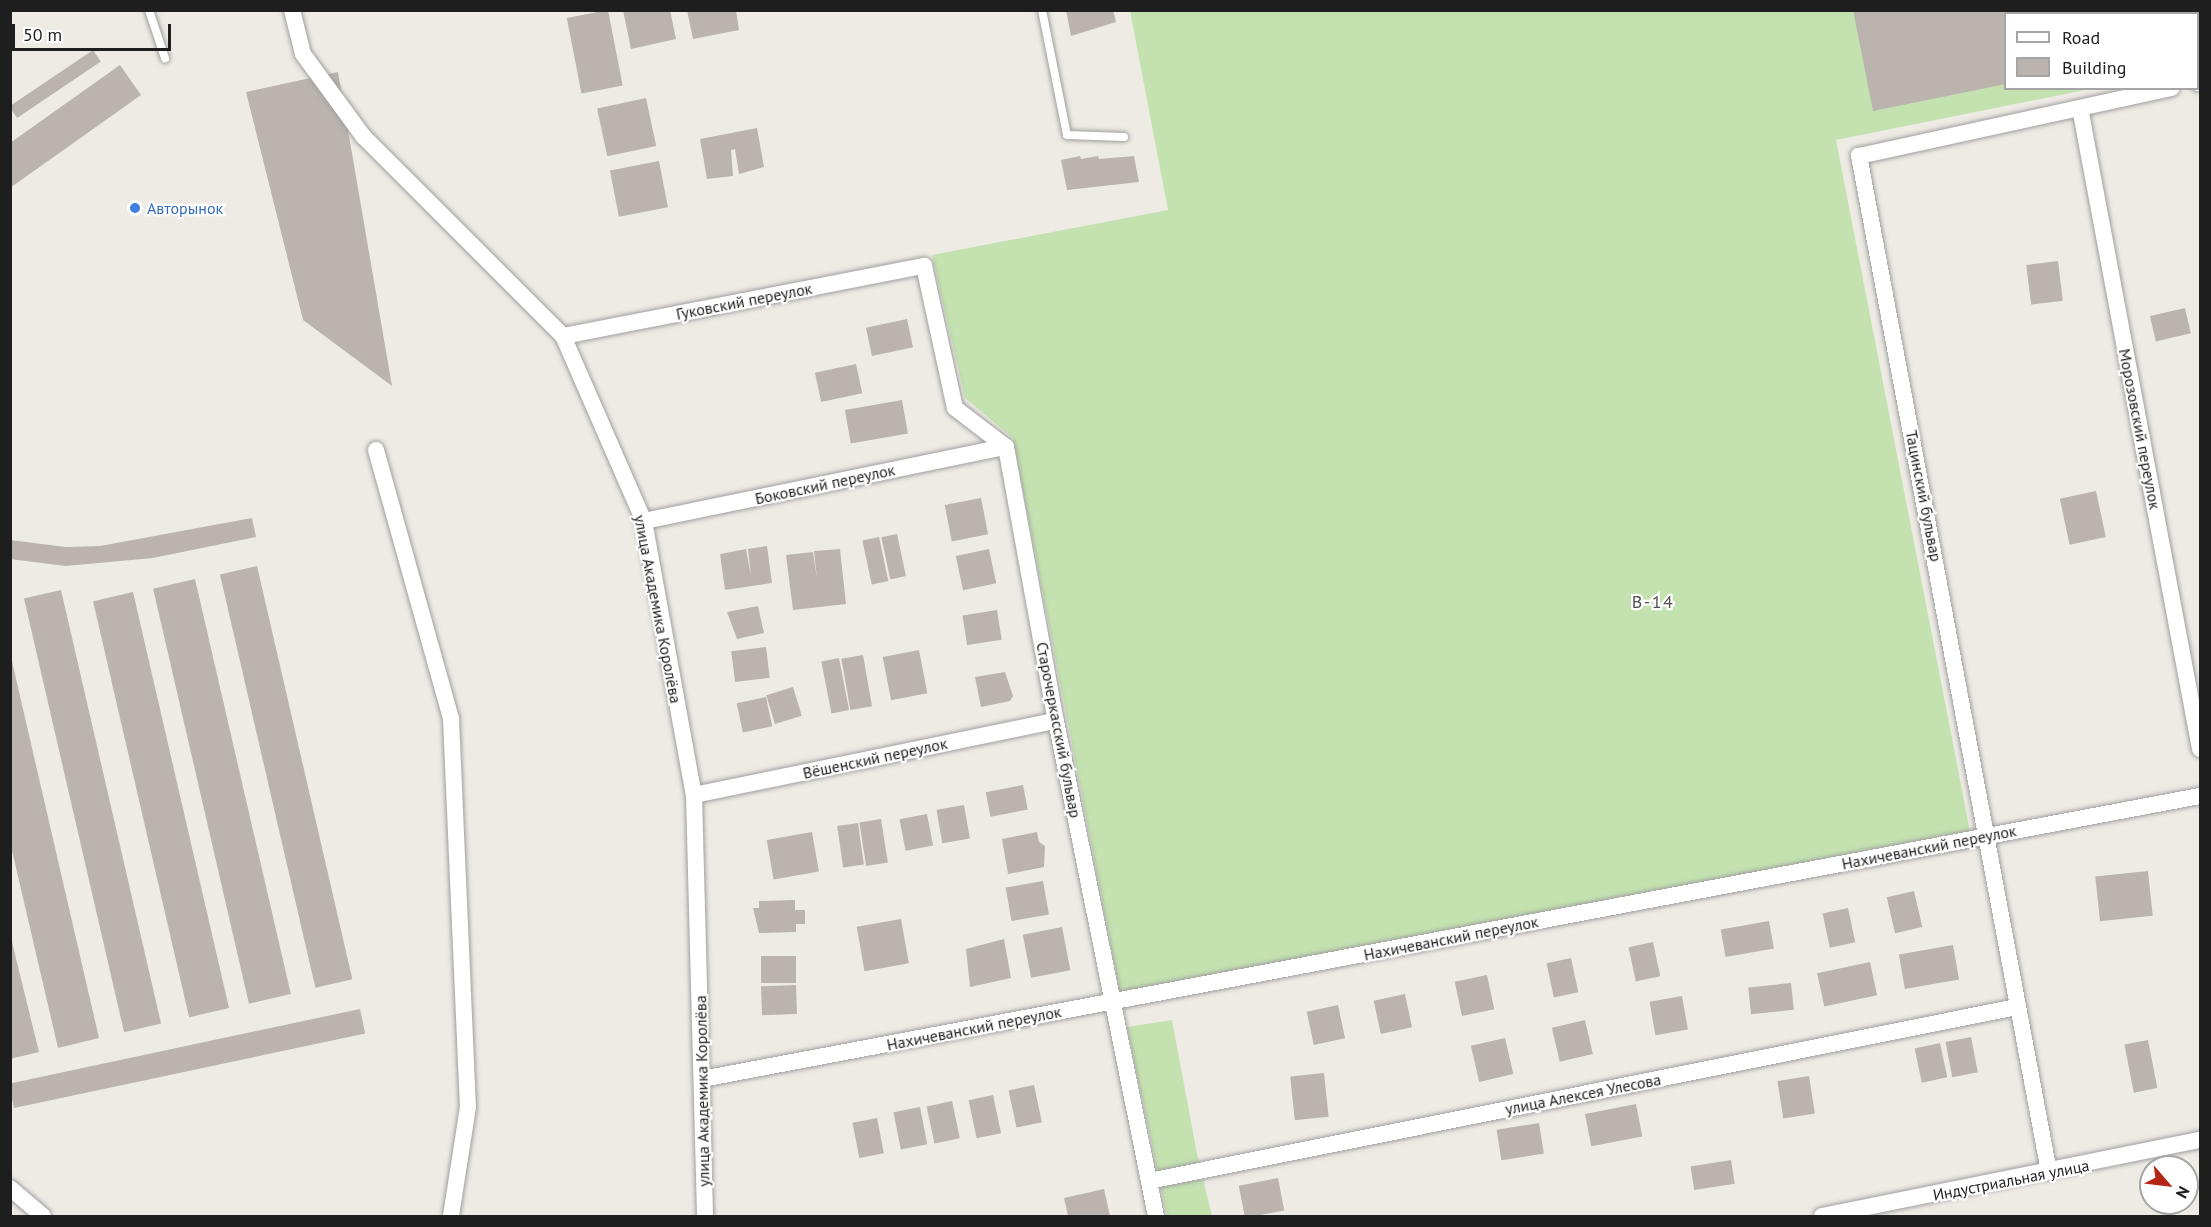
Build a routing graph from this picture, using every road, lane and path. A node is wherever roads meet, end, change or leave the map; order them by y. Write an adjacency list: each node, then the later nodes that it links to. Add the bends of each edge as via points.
1 (149, 10): 4 (lane)
2 (292, 10): 8 (street, улица Академика Королёва, via 303,54 363,136)
3 (1042, 10): 7 (lane, via 1067,135)
4 (165, 58)
5 (2163, 90): 6 (street)
6 (2080, 108): 13 (street, Морозовский переулок); 16 (street, Тацинский бульвар, via 1859,156)
7 (1124, 137)
8 (563, 336): 9 (street, Гуковский переулок, via 924,266 955,408); 11 (street, улица Академика Королёва)
9 (1006, 447): 11 (street, Боковский переулок); 12 (street, Старочеркасский бульвар)
10 (376, 450): 25 (street, via 451,719 468,1107)
11 (644, 521): 14 (street, улица Академика Королёва)
12 (1056, 721): 14 (street, Вёшенский переулок); 17 (street, Старочеркасский бульвар)
13 (2200, 749)
14 (694, 795): 19 (street, улица Академика Королёва)
15 (2200, 796): 16 (street, Нахичеванский переулок)
16 (1988, 836): 17 (street, Нахичеванский переулок); 18 (street, Тацинский бульвар)
17 (1112, 1002): 19 (street, Нахичеванский переулок); 22 (street, Старочеркасский бульвар)
18 (2017, 1007): 21 (street, Тацинский бульвар); 22 (street, улица Алексея Улесова)
19 (702, 1079): 26 (street, улица Академика Королёва)
20 (2200, 1140): 21 (street, Индустриальная улица)
21 (2049, 1172): 28 (street, Индустриальная улица)
22 (1149, 1180): 27 (street, Старочеркасский бульвар)
23 (10, 1188): 24 (street)
24 (43, 1216)
25 (451, 1216)
26 (705, 1216)
27 (1156, 1216)
28 (1822, 1216)

